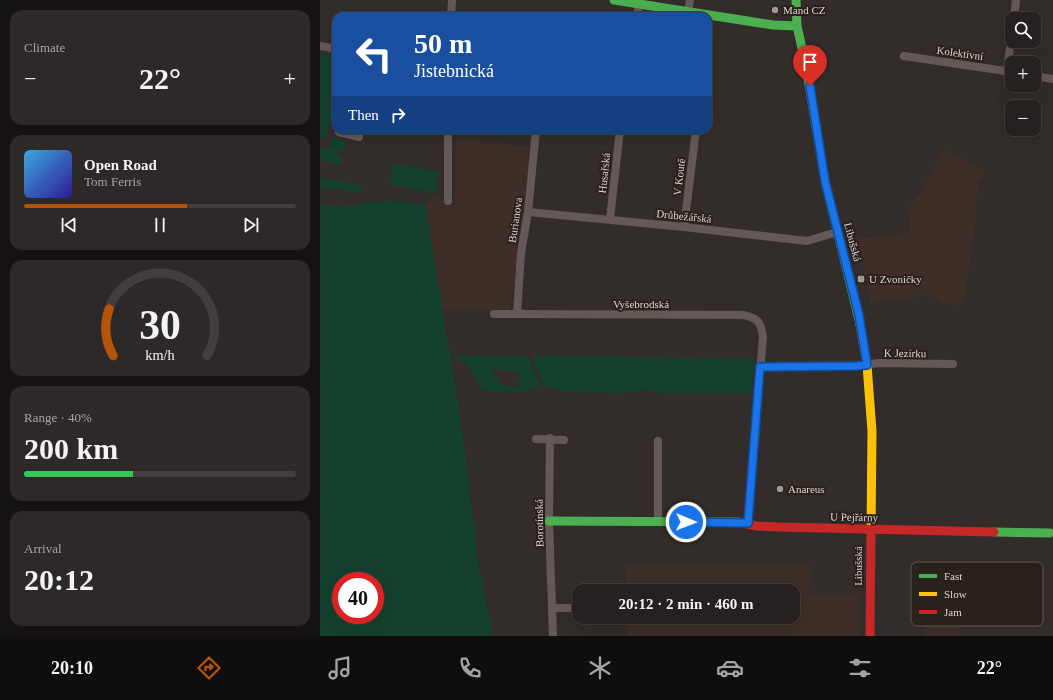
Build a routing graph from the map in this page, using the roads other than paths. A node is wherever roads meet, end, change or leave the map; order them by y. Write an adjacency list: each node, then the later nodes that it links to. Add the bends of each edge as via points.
1 (452, 0): 7 (street)
2 (614, 0): 6 (street)
3 (690, 0): 9 (street)
4 (796, 0): 12 (street, Libušská)
5 (1016, 0): 10 (street)
6 (638, 4): 8 (street); 9 (street)
7 (451, 12)
8 (637, 12)
9 (688, 12)
10 (1015, 12)
11 (712, 16): 12 (street)
12 (797, 26): 29 (street, Libušská, via 825,181)
13 (320, 46): 14 (street)
14 (332, 48)
15 (904, 56): 16 (street, Kolektivní)
16 (1005, 71)
17 (1041, 77): 18 (street)
18 (1053, 79)
19 (347, 134): 24 (street)
20 (448, 134): 25 (street)
21 (536, 134): 26 (street, Burianova)
22 (620, 134): 27 (street, Husařská)
23 (696, 134): 28 (street, V Koutě)
24 (359, 137)
25 (448, 201)
26 (528, 212): 27 (street, Drůbežářská); 31 (street, Burianova, via 521,253)
27 (610, 219): 28 (street, Drůbežářská)
28 (684, 227): 29 (street, Drůbežářská, via 807,241)
29 (837, 232): 33 (street, Libušská, via 859,315)
30 (494, 314): 31 (street, Vyšebrodská)
31 (517, 314): 34 (street, Vyšebrodská, via 743,315 756,320 762,326)
32 (954, 364): 33 (street, K Jezírku)
33 (867, 365): 34 (street, K Jezírku); 42 (street, Libušská, via 872,430)
34 (760, 367): 41 (street)
35 (536, 439): 36 (street)
36 (550, 439): 37 (street); 39 (street, Borotínská)
37 (564, 440)
38 (658, 441): 40 (street)
39 (549, 521): 40 (street, U Pejřárny); 44 (street, Borotínská)
40 (658, 521): 41 (street, U Pejřárny)
41 (748, 523): 42 (street, U Pejřárny, via 757,526)
42 (871, 529): 43 (street, U Pejřárny); 47 (street, Libušská)
43 (1050, 533)
44 (552, 608): 45 (street); 46 (street, Borotínská)
45 (572, 608)
46 (553, 636)
47 (870, 636)

